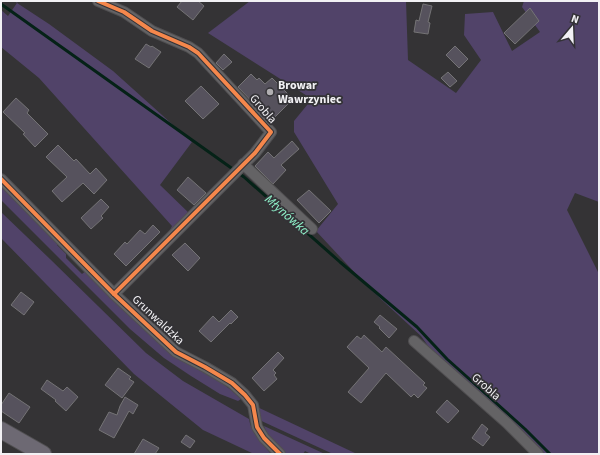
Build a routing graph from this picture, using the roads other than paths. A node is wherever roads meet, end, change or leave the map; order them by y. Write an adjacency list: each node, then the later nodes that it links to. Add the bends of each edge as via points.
1 (98, 1): 2 (street, Grobla, via 124,12 152,31 198,53 271,132 255,153)
2 (242, 164): 4 (street); 5 (street, Grobla)
3 (1, 179): 5 (street, Grunwaldzka)
4 (312, 229)
5 (114, 294): 9 (street, Grunwaldzka, via 176,352 232,383 245,394 253,405 257,427)
6 (414, 341): 10 (street, Grobla, via 507,423)
7 (1, 430): 8 (main road)
8 (36, 452)
9 (280, 454)
10 (538, 454)

